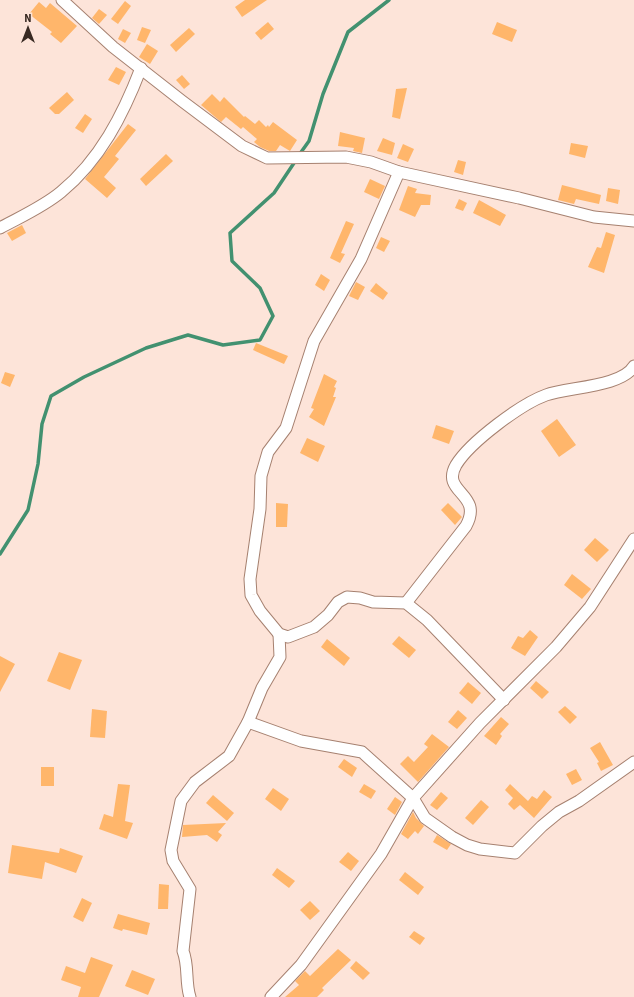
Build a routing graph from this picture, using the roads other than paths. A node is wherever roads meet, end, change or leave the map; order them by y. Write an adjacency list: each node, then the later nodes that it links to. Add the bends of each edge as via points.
1 (62, 0): 2 (street)
2 (141, 68): 3 (street, via 242,146 267,158 346,157); 5 (street, via 123,112 108,138 83,171 60,193)
3 (399, 172): 4 (street, via 594,217); 9 (street, via 361,259 314,341 286,428 268,452 261,476 260,509 250,579 251,595 260,611)
4 (634, 222)
5 (0, 228)
6 (634, 366): 8 (street, via 632,370 619,377 546,395 517,409 461,458 452,475 454,485 466,497 471,508 471,517)
7 (634, 539): 10 (street, via 590,607)
8 (406, 603): 9 (street, via 347,598 338,602 314,627 288,637); 10 (street, via 427,620)
9 (279, 634): 11 (street, via 280,657 262,688)
10 (504, 700): 13 (street)
11 (248, 722): 13 (street, via 301,741 362,752); 14 (street, via 229,756 195,782 181,801 177,819 171,850 173,861 190,889 183,951)
12 (634, 762): 13 (street, via 559,812 515,853 468,846 425,818)
13 (413, 798): 15 (street, via 381,854 301,965)
14 (190, 997)
15 (271, 997)

